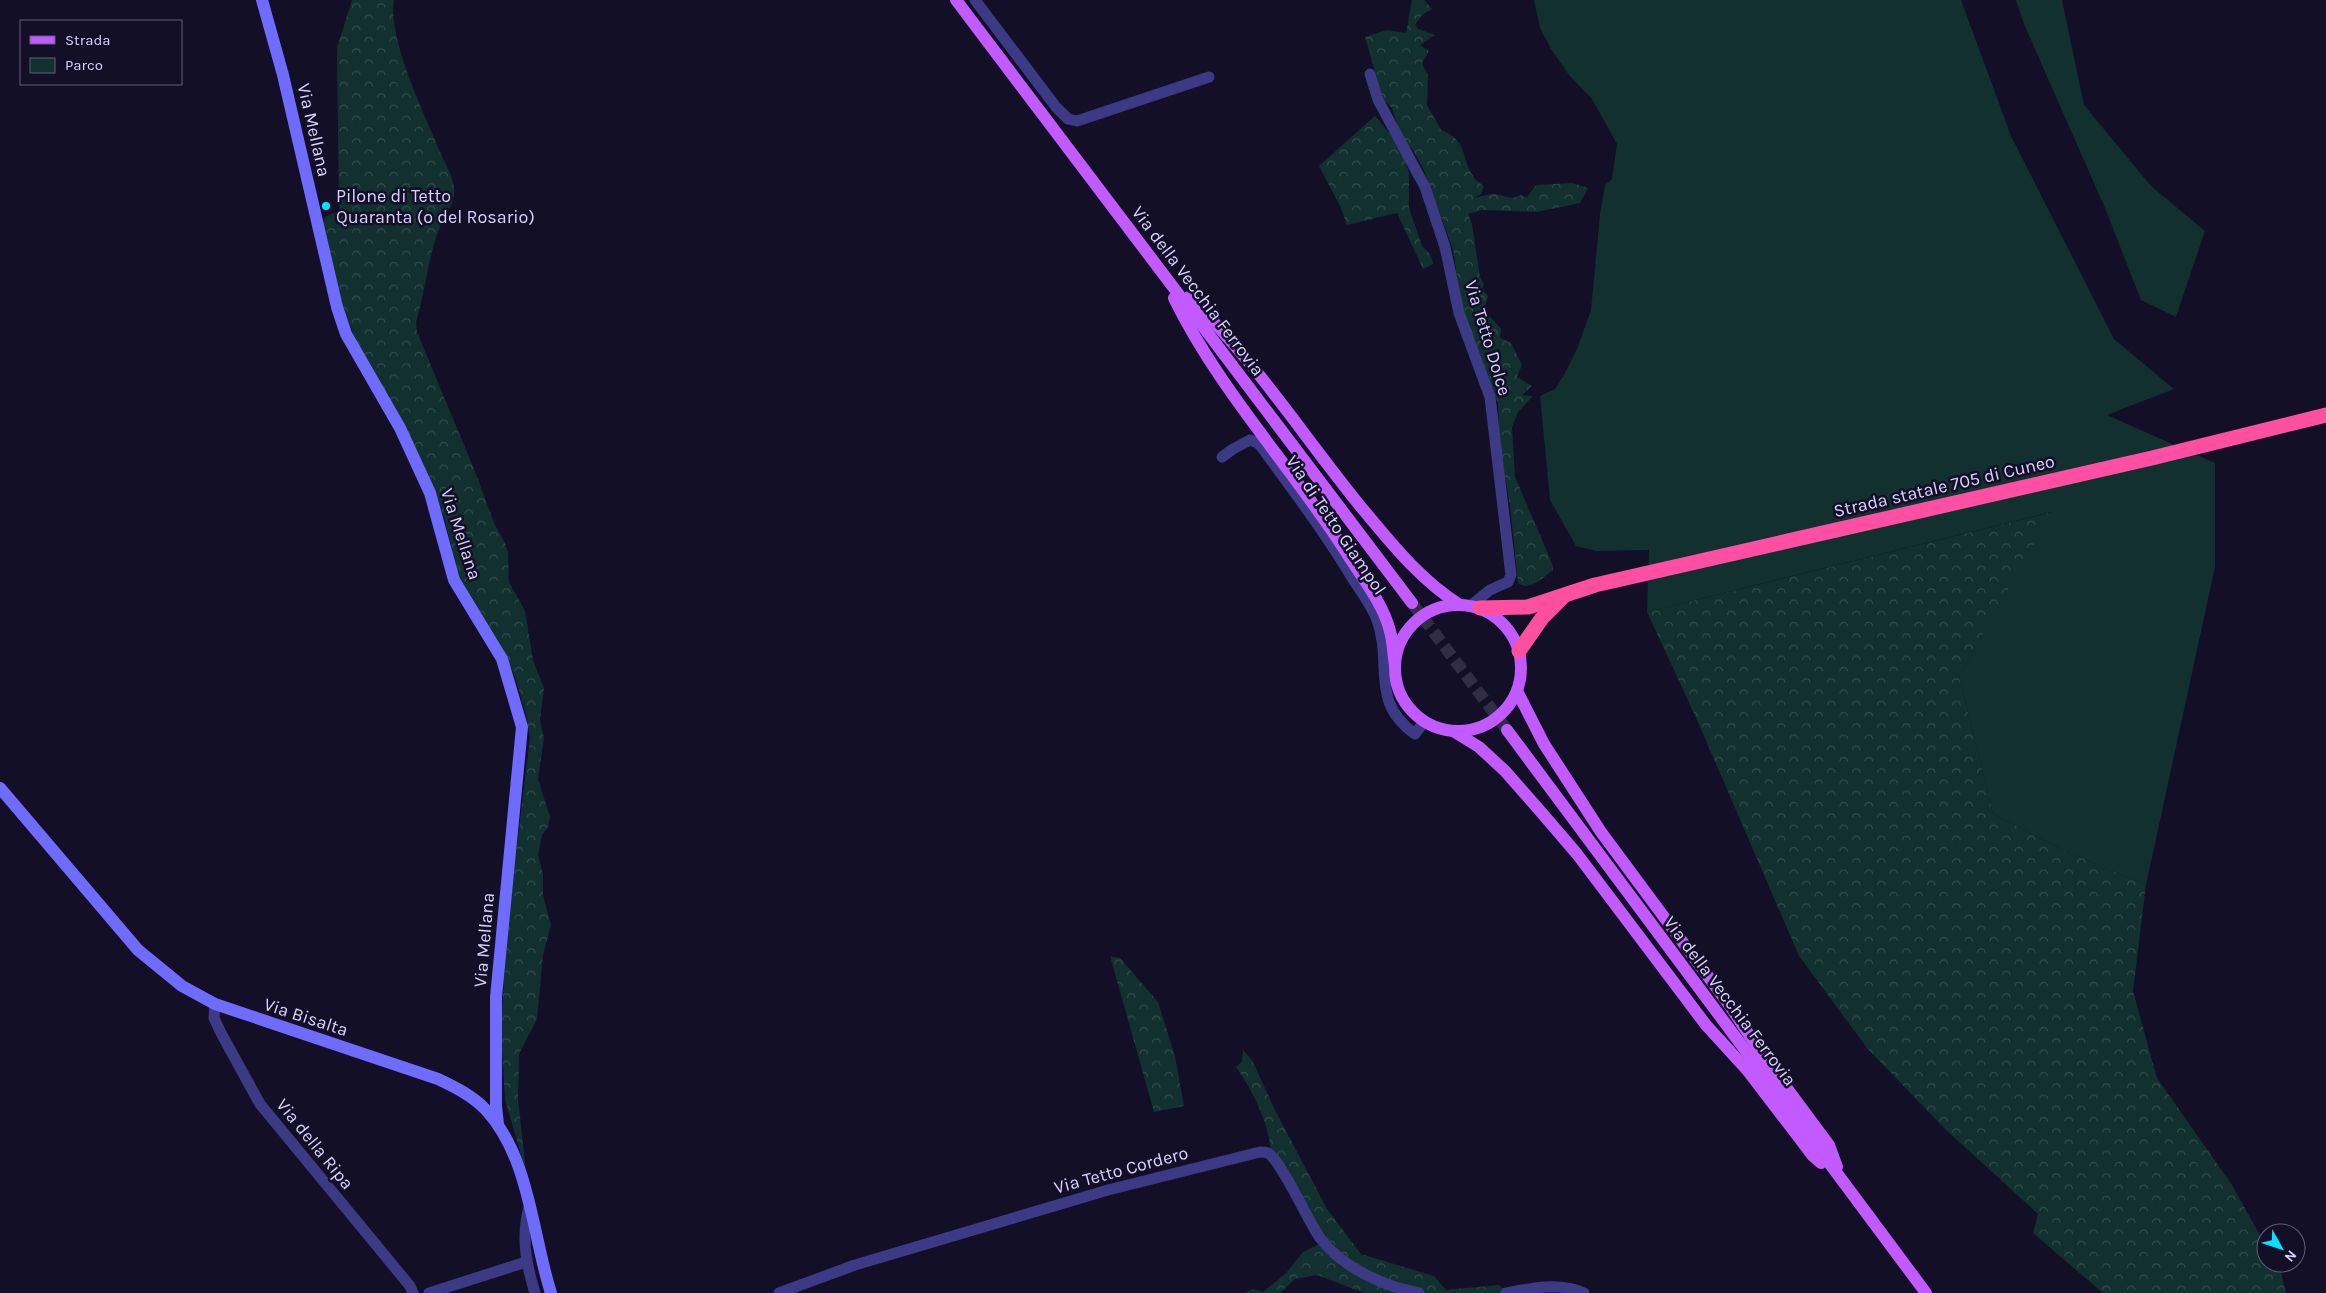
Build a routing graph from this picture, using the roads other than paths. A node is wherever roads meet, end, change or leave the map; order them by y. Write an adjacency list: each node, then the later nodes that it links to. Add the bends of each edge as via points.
1 (262, 0): 20 (street, Via Mellana, via 346,334 400,428 430,493 454,580 502,659 522,727 496,996)
2 (956, 0): 6 (main road, Via della Vecchia Ferrovia)
3 (975, 0): 5 (street, via 1068,119 1077,121)
4 (1370, 74): 11 (street, Via Tetto Dolce, via 1378,100 1425,187 1445,247 1459,313 1490,397 1511,575 1508,582 1490,590)
5 (1209, 77)
6 (1161, 271): 10 (main road, Via della Vecchia Ferrovia); 11 (main road, via 1232,341 1329,468 1403,557 1437,590); 13 (main road, via 1192,334 1321,513 1364,579 1390,630)
7 (2326, 415): 9 (highway, Strada statale 705 di Cuneo)
8 (1222, 457): 15 (street, Via di Tetto Giampol, via 1250,440 1263,449 1342,560 1376,617 1384,645 1383,682 1396,714 1415,734)
9 (1570, 592): 11 (highway, Strada statale 705 di Cuneo, via 1528,607); 12 (highway, via 1548,611)
10 (1412, 604)
11 (1470, 606): 12 (main road, via 1489,612 1504,625 1511,632); 13 (main road, via 1441,607 1415,621 1403,637)
12 (1519, 651): 14 (main road, via 1521,675)
13 (1395, 665): 15 (main road, via 1397,684 1404,702)
14 (1517, 691): 17 (main road, via 1507,708 1492,722 1473,729); 21 (main road, via 1544,744 1601,832 1829,1145)
15 (1424, 722): 17 (main road)
16 (1507, 730): 21 (main road, Via della Vecchia Ferrovia)
17 (1453, 731): 21 (main road, via 1480,747 1541,812 1706,1025 1748,1071 1813,1156)
18 (0, 788): 19 (street, Via Bisalta, via 138,950 182,986)
19 (214, 1004): 20 (street, Via Bisalta, via 438,1079 474,1099); 24 (street, Via della Ripa, via 214,1018 221,1034 260,1104)
20 (498, 1125): 22 (street, Via Bisalta, via 518,1164)
21 (1844, 1183): 32 (main road, Via della Vecchia Ferrovia)
22 (529, 1207): 23 (street, via 524,1234); 27 (street, Via Bisalta)
23 (526, 1262): 25 (street); 26 (street)
24 (413, 1293)
25 (429, 1293)
26 (535, 1293)
27 (551, 1293)
28 (779, 1293): 29 (street, Via Tetto Cordero, via 855,1265 1090,1196 1260,1152 1268,1153 1277,1165 1320,1238 1337,1255 1386,1283)
29 (1419, 1293)
30 (1506, 1293): 31 (street, via 1548,1287)
31 (1584, 1293)
32 (1926, 1293)

